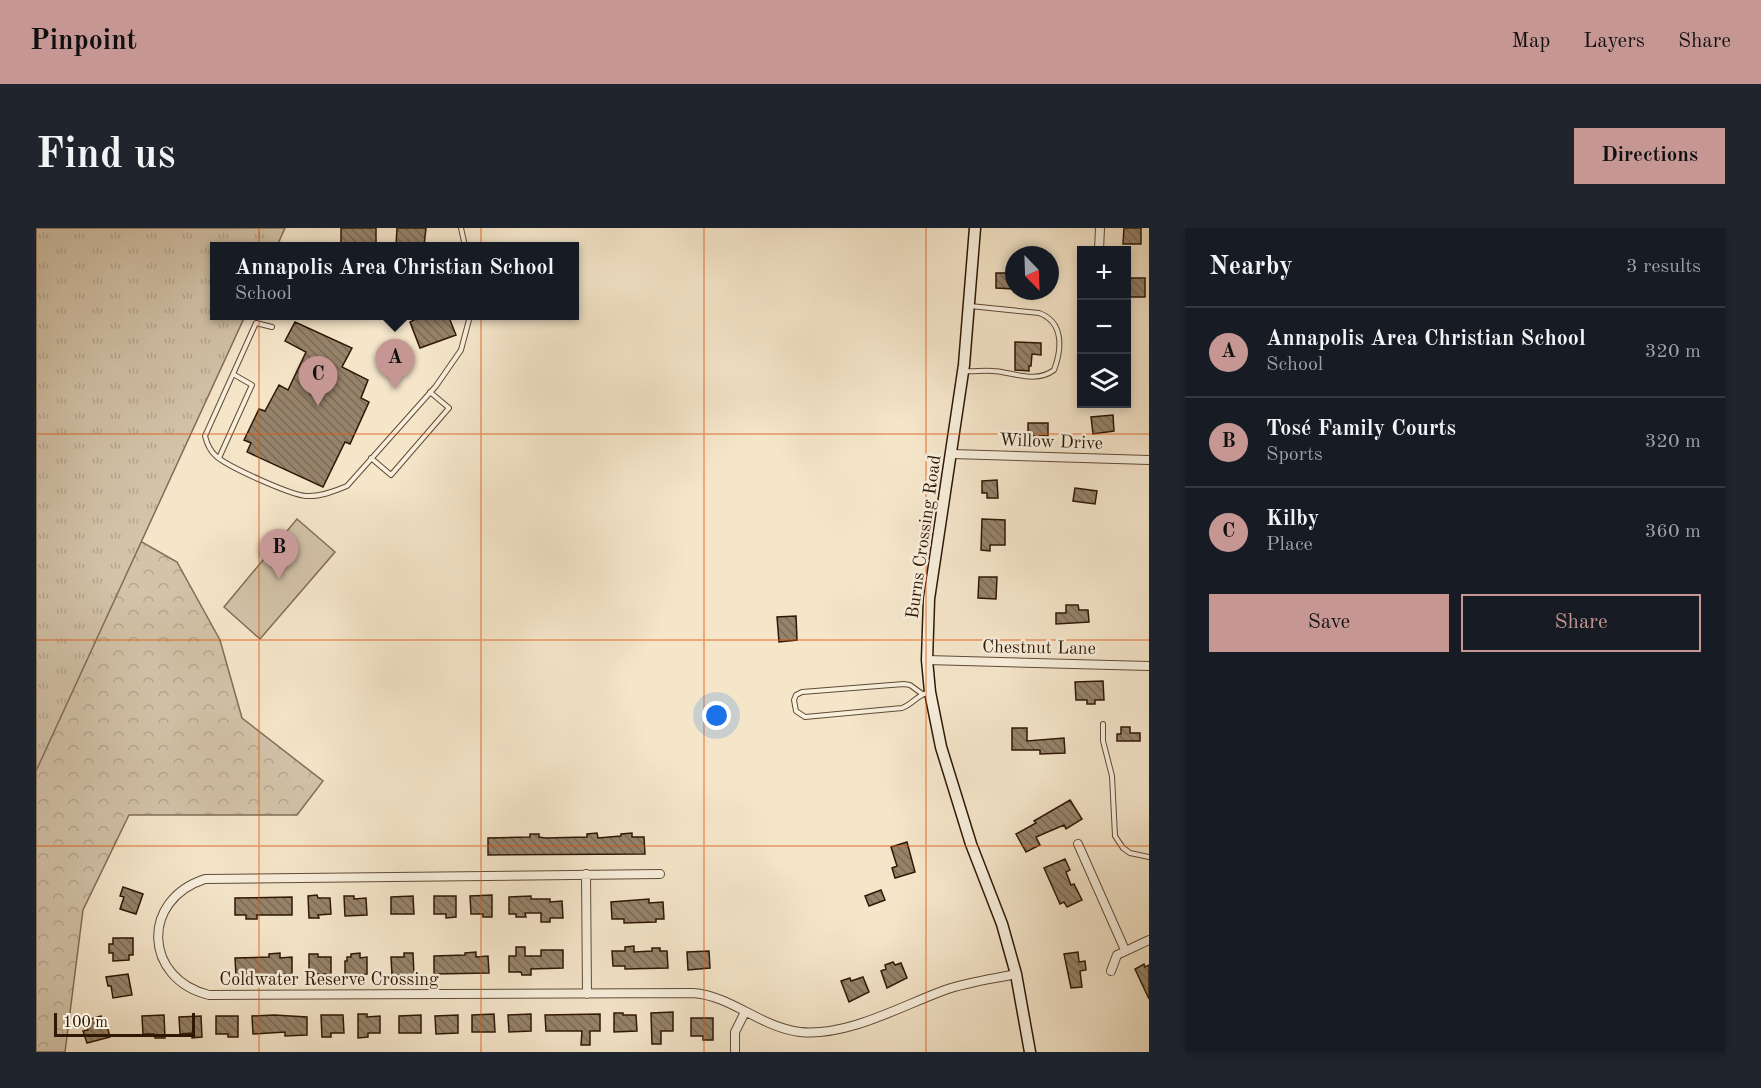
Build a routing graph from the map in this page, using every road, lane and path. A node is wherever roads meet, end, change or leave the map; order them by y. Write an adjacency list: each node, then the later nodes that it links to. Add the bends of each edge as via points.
1 (975, 228): 4 (street, Burns Crossing Road)
2 (1100, 228): 3 (street)
3 (1099, 246)
4 (969, 306): 7 (street, Burns Crossing Road); 7 (lane, via 1048,316 1056,326 1058,348 1054,370 1046,375)
5 (469, 320): 9 (lane, via 461,350)
6 (272, 327): 8 (lane, via 256,323)
7 (963, 371): 10 (street, Burns Crossing Road)
8 (233, 374): 11 (lane, via 206,436 208,446); 11 (lane, via 252,384)
9 (430, 392): 12 (lane); 12 (lane, via 449,408 391,475)
10 (952, 454): 13 (street, Willow Drive); 14 (street, Burns Crossing Road, via 929,599)
11 (219, 458): 12 (lane, via 292,493 307,496 347,486)
12 (372, 458)
13 (1149, 460)
14 (927, 660): 15 (street, Chestnut Lane); 16 (street, Burns Crossing Road)
15 (1149, 666)
16 (926, 693): 16 (lane, via 904,684 802,692 794,700 796,711 805,717 902,708); 25 (street, Burns Crossing Road, via 956,801 1002,924)
17 (1103, 724): 19 (lane, via 1112,776 1114,836 1130,853)
18 (1078, 844): 23 (street)
19 (1149, 856)
20 (586, 874): 21 (street, Coldwater Reserve Crossing); 26 (street); 26 (street, Coldwater Reserve Crossing, via 204,879 186,886 169,901 159,940 164,961 177,980 209,995)
21 (660, 874)
22 (1149, 940): 23 (street)
23 (1125, 950): 24 (street, via 1117,955)
24 (1111, 971)
25 (1016, 974): 27 (street, Coldwater Reserve Crossing, via 959,986 833,1030 791,1030); 29 (street, Burns Crossing Road)
26 (587, 994): 27 (street, Coldwater Reserve Crossing, via 708,994)
27 (745, 1012): 28 (street, via 735,1032)
28 (735, 1052)
29 (1030, 1052)

